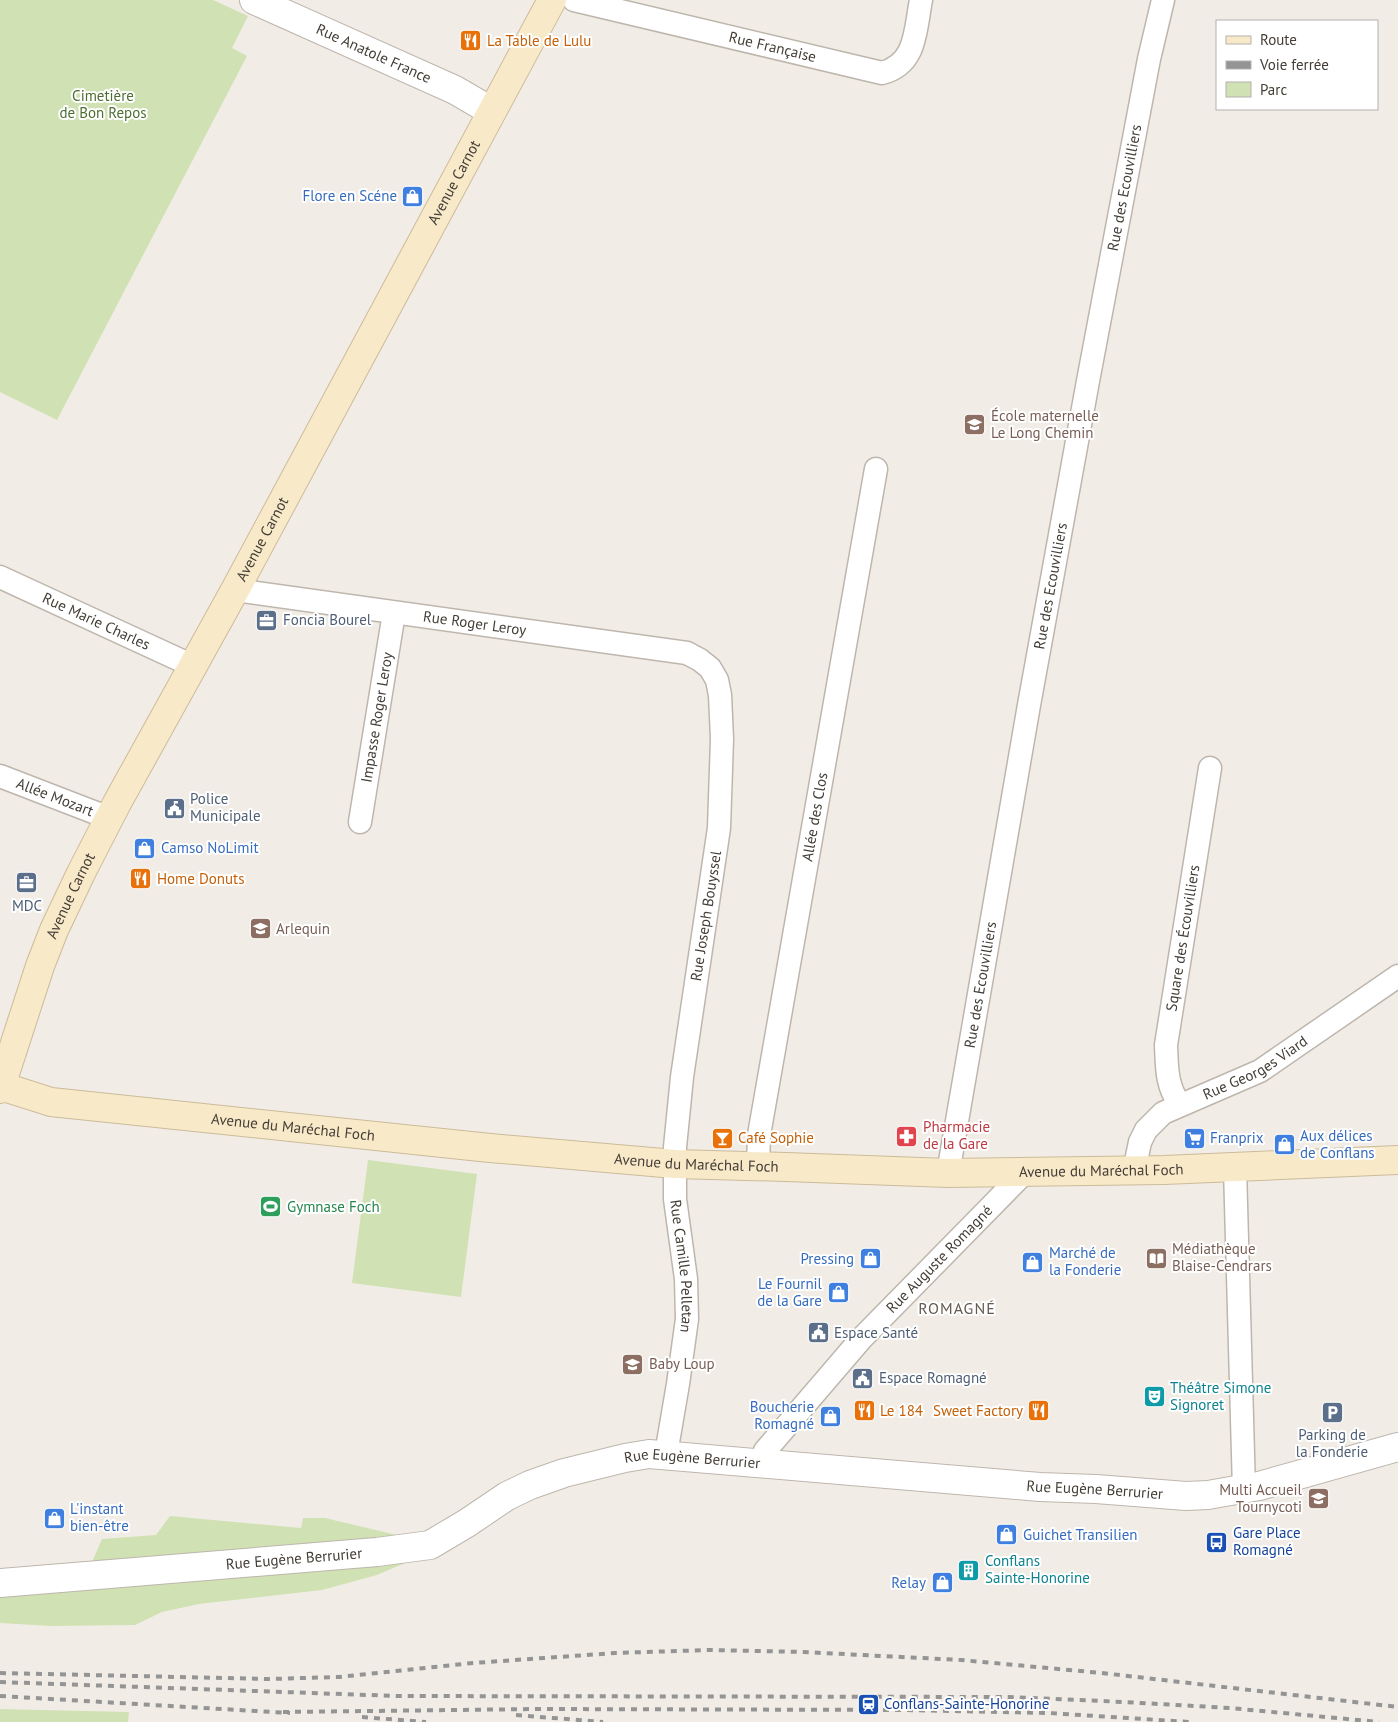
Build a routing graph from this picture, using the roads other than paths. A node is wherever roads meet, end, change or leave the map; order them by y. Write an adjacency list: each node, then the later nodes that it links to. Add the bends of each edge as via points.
1 (254, 0): 6 (street, Rue Anatole France, via 455,90)
2 (552, 0): 6 (main road, Avenue Carnot)
3 (574, 0): 4 (street, Rue Française, via 882,73 893,70 907,58)
4 (921, 0)
5 (1163, 0): 26 (street, Rue des Ecouvilliers, via 1086,391)
6 (491, 111): 9 (main road, Avenue Carnot)
7 (876, 469): 22 (street, Allée des Clos, via 758,1135)
8 (0, 576): 11 (street, Rue Marie Charles)
9 (235, 590): 10 (street, Rue Roger Leroy); 11 (main road, Avenue Carnot)
10 (394, 613): 12 (street, Rue Roger Leroy, via 687,653); 16 (street, Impasse Roger Leroy)
11 (193, 666): 15 (main road, Avenue Carnot)
12 (710, 668): 21 (street, Rue Joseph Bouyssel, via 720,695 719,828 682,1077)
13 (1210, 768): 19 (street, Square des Écouvilliers, via 1166,1044 1167,1075 1172,1093)
14 (0, 776): 15 (street, Allée Mozart)
15 (109, 818): 18 (main road, Avenue Carnot, via 54,930)
16 (360, 822)
17 (1398, 976): 19 (street, Rue Georges Viard, via 1260,1071)
18 (0, 1087): 21 (main road, Avenue du Maréchal Foch, via 51,1102)
19 (1180, 1105): 24 (street, Rue Georges Viard, via 1164,1113 1146,1130)
20 (1398, 1160): 23 (main road, Avenue du Maréchal Foch)
21 (675, 1164): 22 (main road, Avenue du Maréchal Foch); 28 (street, Rue Camille Pelletan, via 675,1199 686,1279 687,1319)
22 (758, 1166): 26 (main road, Avenue du Maréchal Foch)
23 (1235, 1168): 24 (main road, Avenue du Maréchal Foch); 30 (street)
24 (1134, 1171): 25 (main road, Avenue du Maréchal Foch)
25 (1025, 1172): 26 (main road, Avenue du Maréchal Foch); 29 (street, Rue Auguste Romagné, via 861,1339 765,1451)
26 (948, 1173)
27 (1398, 1447): 30 (street, Rue Eugène Berrurier)
28 (666, 1454): 29 (street, Rue Eugène Berrurier); 31 (street, Rue Eugène Berrurier, via 625,1458 530,1485 430,1545)
29 (761, 1463): 30 (street, Rue Eugène Berrurier, via 1186,1496)
30 (1244, 1490)
31 (0, 1583)

